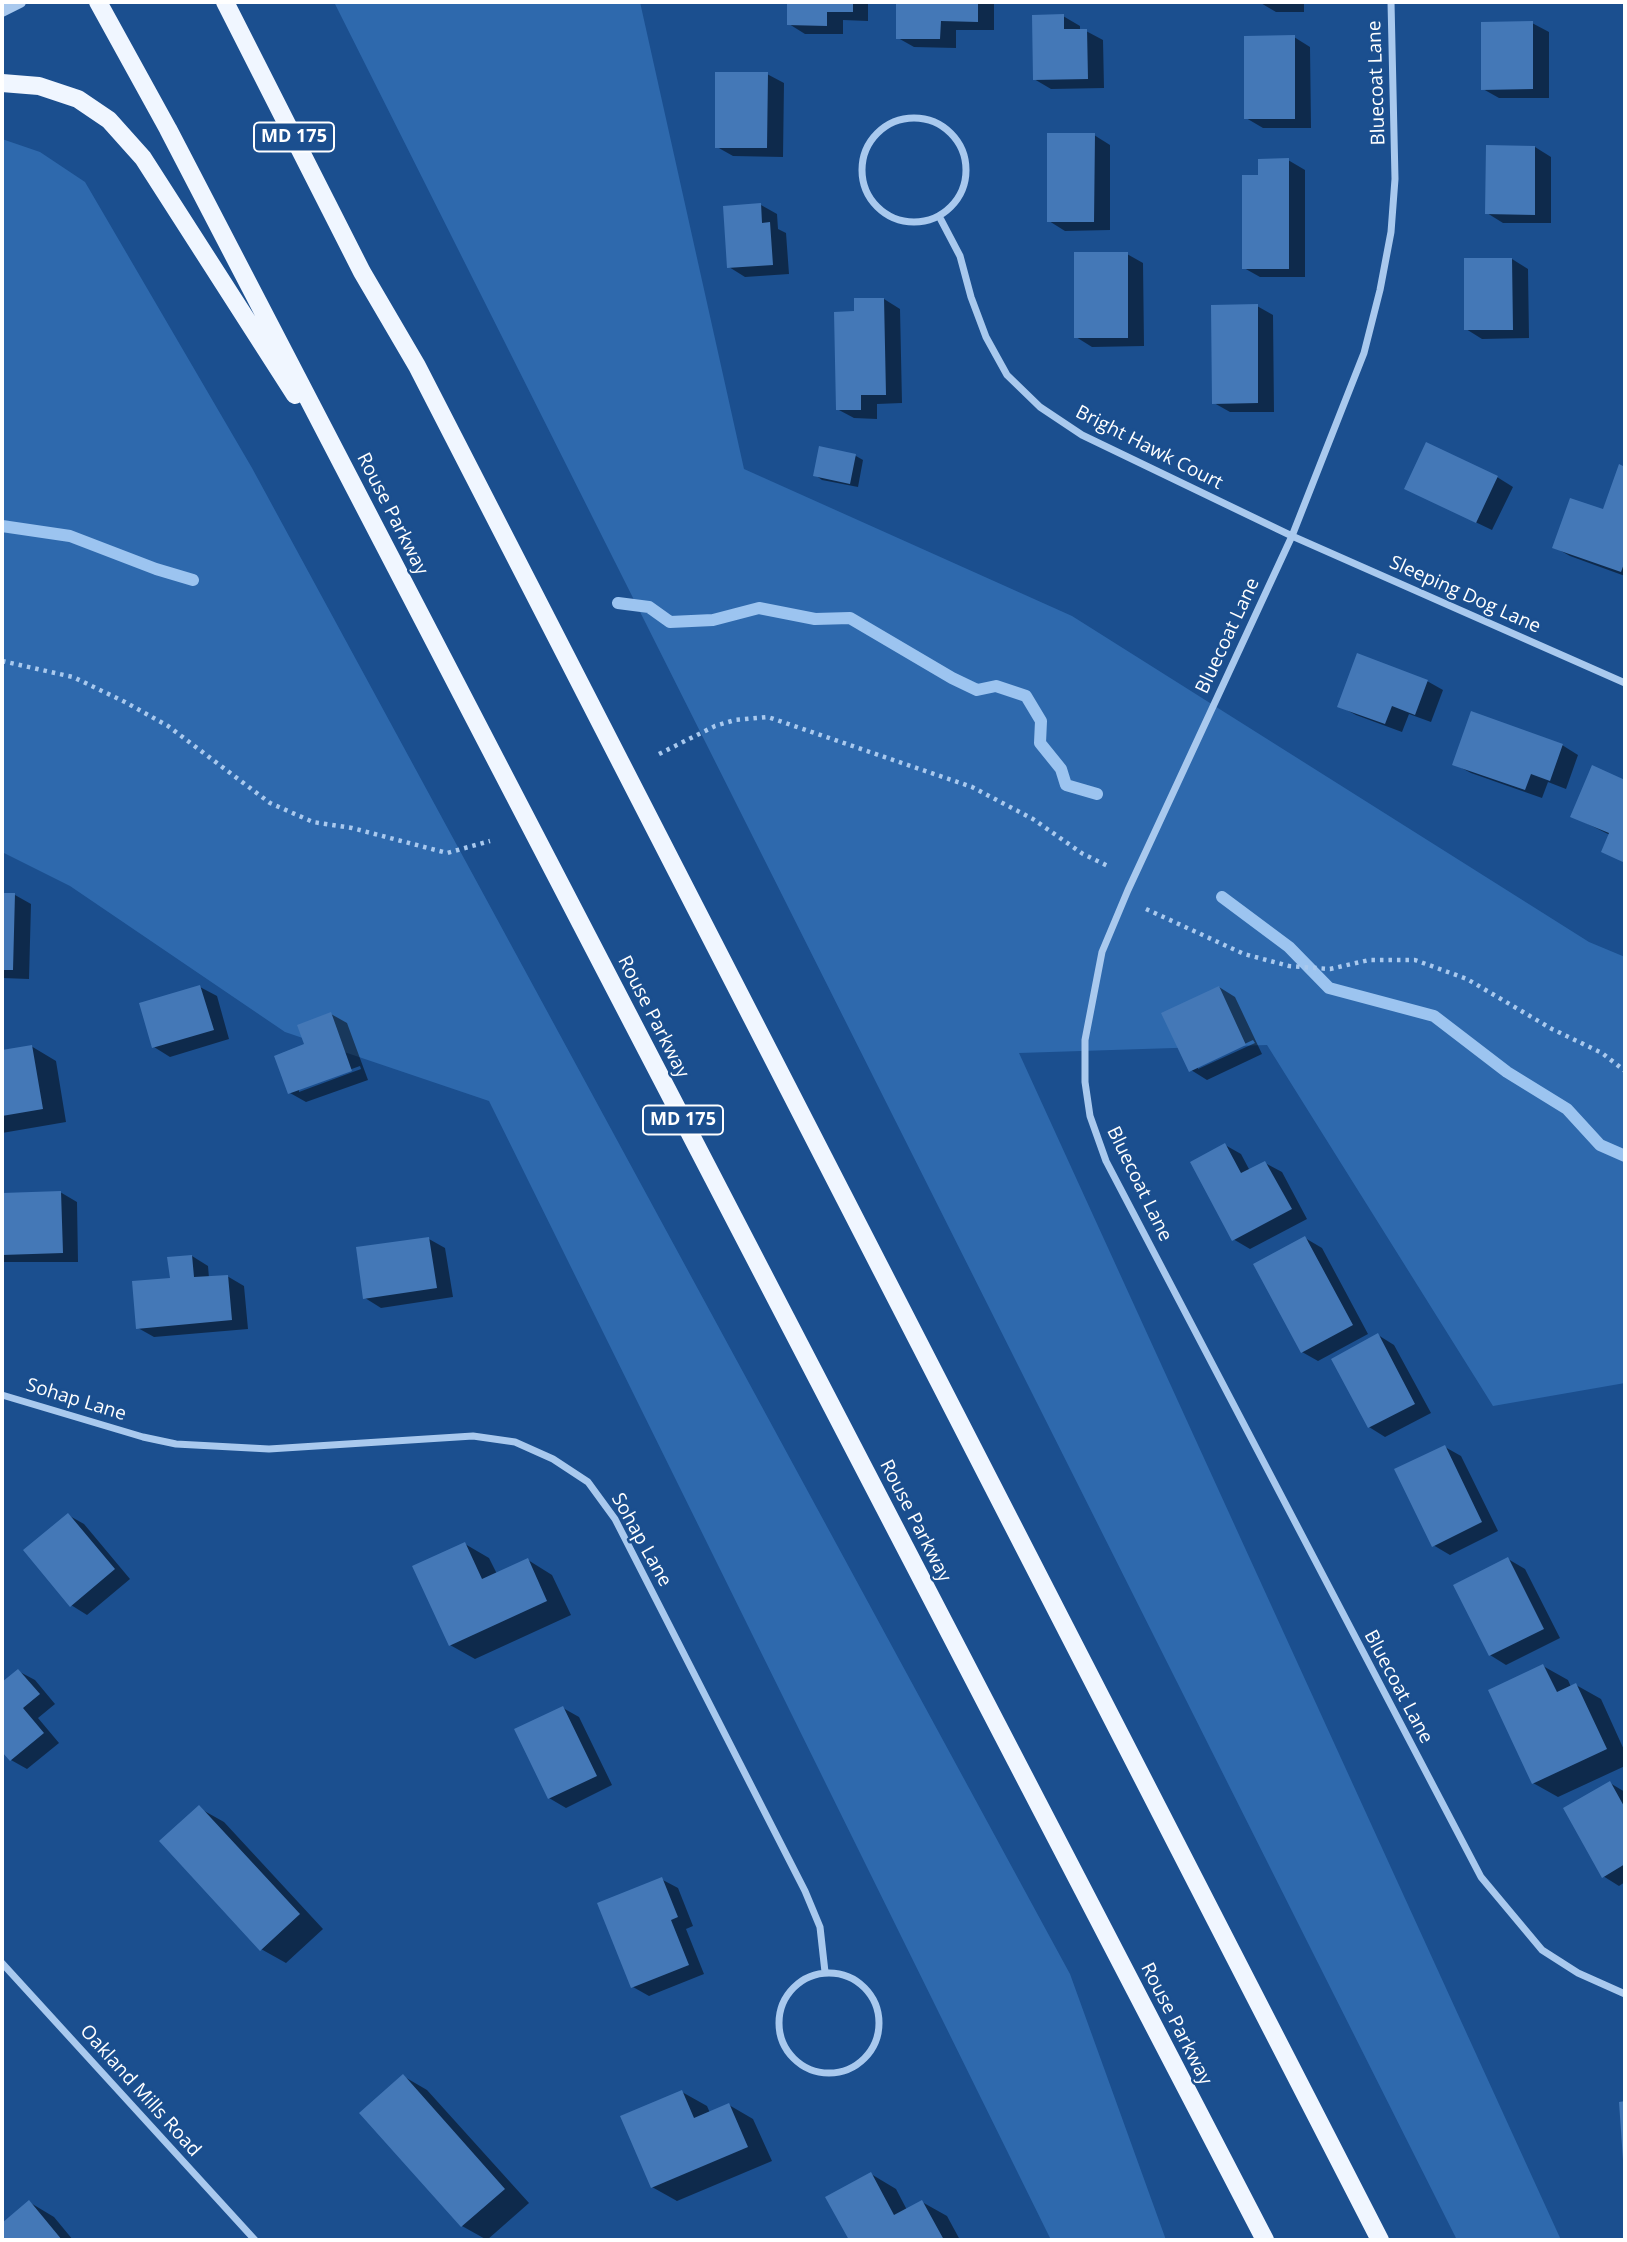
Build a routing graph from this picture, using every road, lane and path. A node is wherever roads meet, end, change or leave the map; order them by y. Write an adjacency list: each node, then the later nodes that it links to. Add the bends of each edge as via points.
1 (20, 2): 5 (street)
2 (98, 2): 8 (main road, Rouse Parkway / MD 175)
3 (225, 2): 23 (main road, MD 175, via 362,272 417,366)
4 (1391, 2): 9 (street, Bluecoat Lane, via 1395,179 1389,244 1364,353)
5 (2, 11)
6 (2, 82): 8 (main road, via 39,86 78,99 109,120 143,158)
7 (939, 216): 7 (street, via 952,206 966,177 959,145 936,123 919,118 886,126 865,154 862,171 869,196 888,215 904,222); 9 (street, Bright Hawk Court, via 960,256 986,337 1007,375 1040,407 1082,435)
8 (356, 491): 22 (main road, Rouse Parkway / MD 175)
9 (1292, 536): 11 (street, Sleeping Dog Lane); 20 (street, Bluecoat Lane, via 1102,952 1085,1040 1084,1082 1090,1116 1106,1161 1481,1877 1542,1950)
10 (2, 661): 13 (path, via 73,677 125,702 168,726 270,803 313,822 447,853)
11 (1625, 683)
12 (659, 754): 14 (path, via 725,723 768,717 972,787)
13 (490, 841)
14 (1108, 866)
15 (1146, 909): 16 (path, via 1244,954 1289,966 1330,969 1369,960 1415,960 1467,979)
16 (1625, 1071)
17 (2, 1395): 19 (street, Sohap Lane, via 176,1444 269,1449 473,1436 515,1442 588,1482 615,1520 805,1891 820,1927)
18 (2, 1963): 21 (street, Oakland Mills Road)
19 (825, 1972): 19 (street, via 803,1979 791,1989 779,2009 778,2027 783,2048 802,2067 823,2074 840,2073 861,2063 873,2049 879,2034 878,2012 859,1982)
20 (1625, 1994)
21 (255, 2240)
22 (1265, 2240)
23 (1380, 2240)

